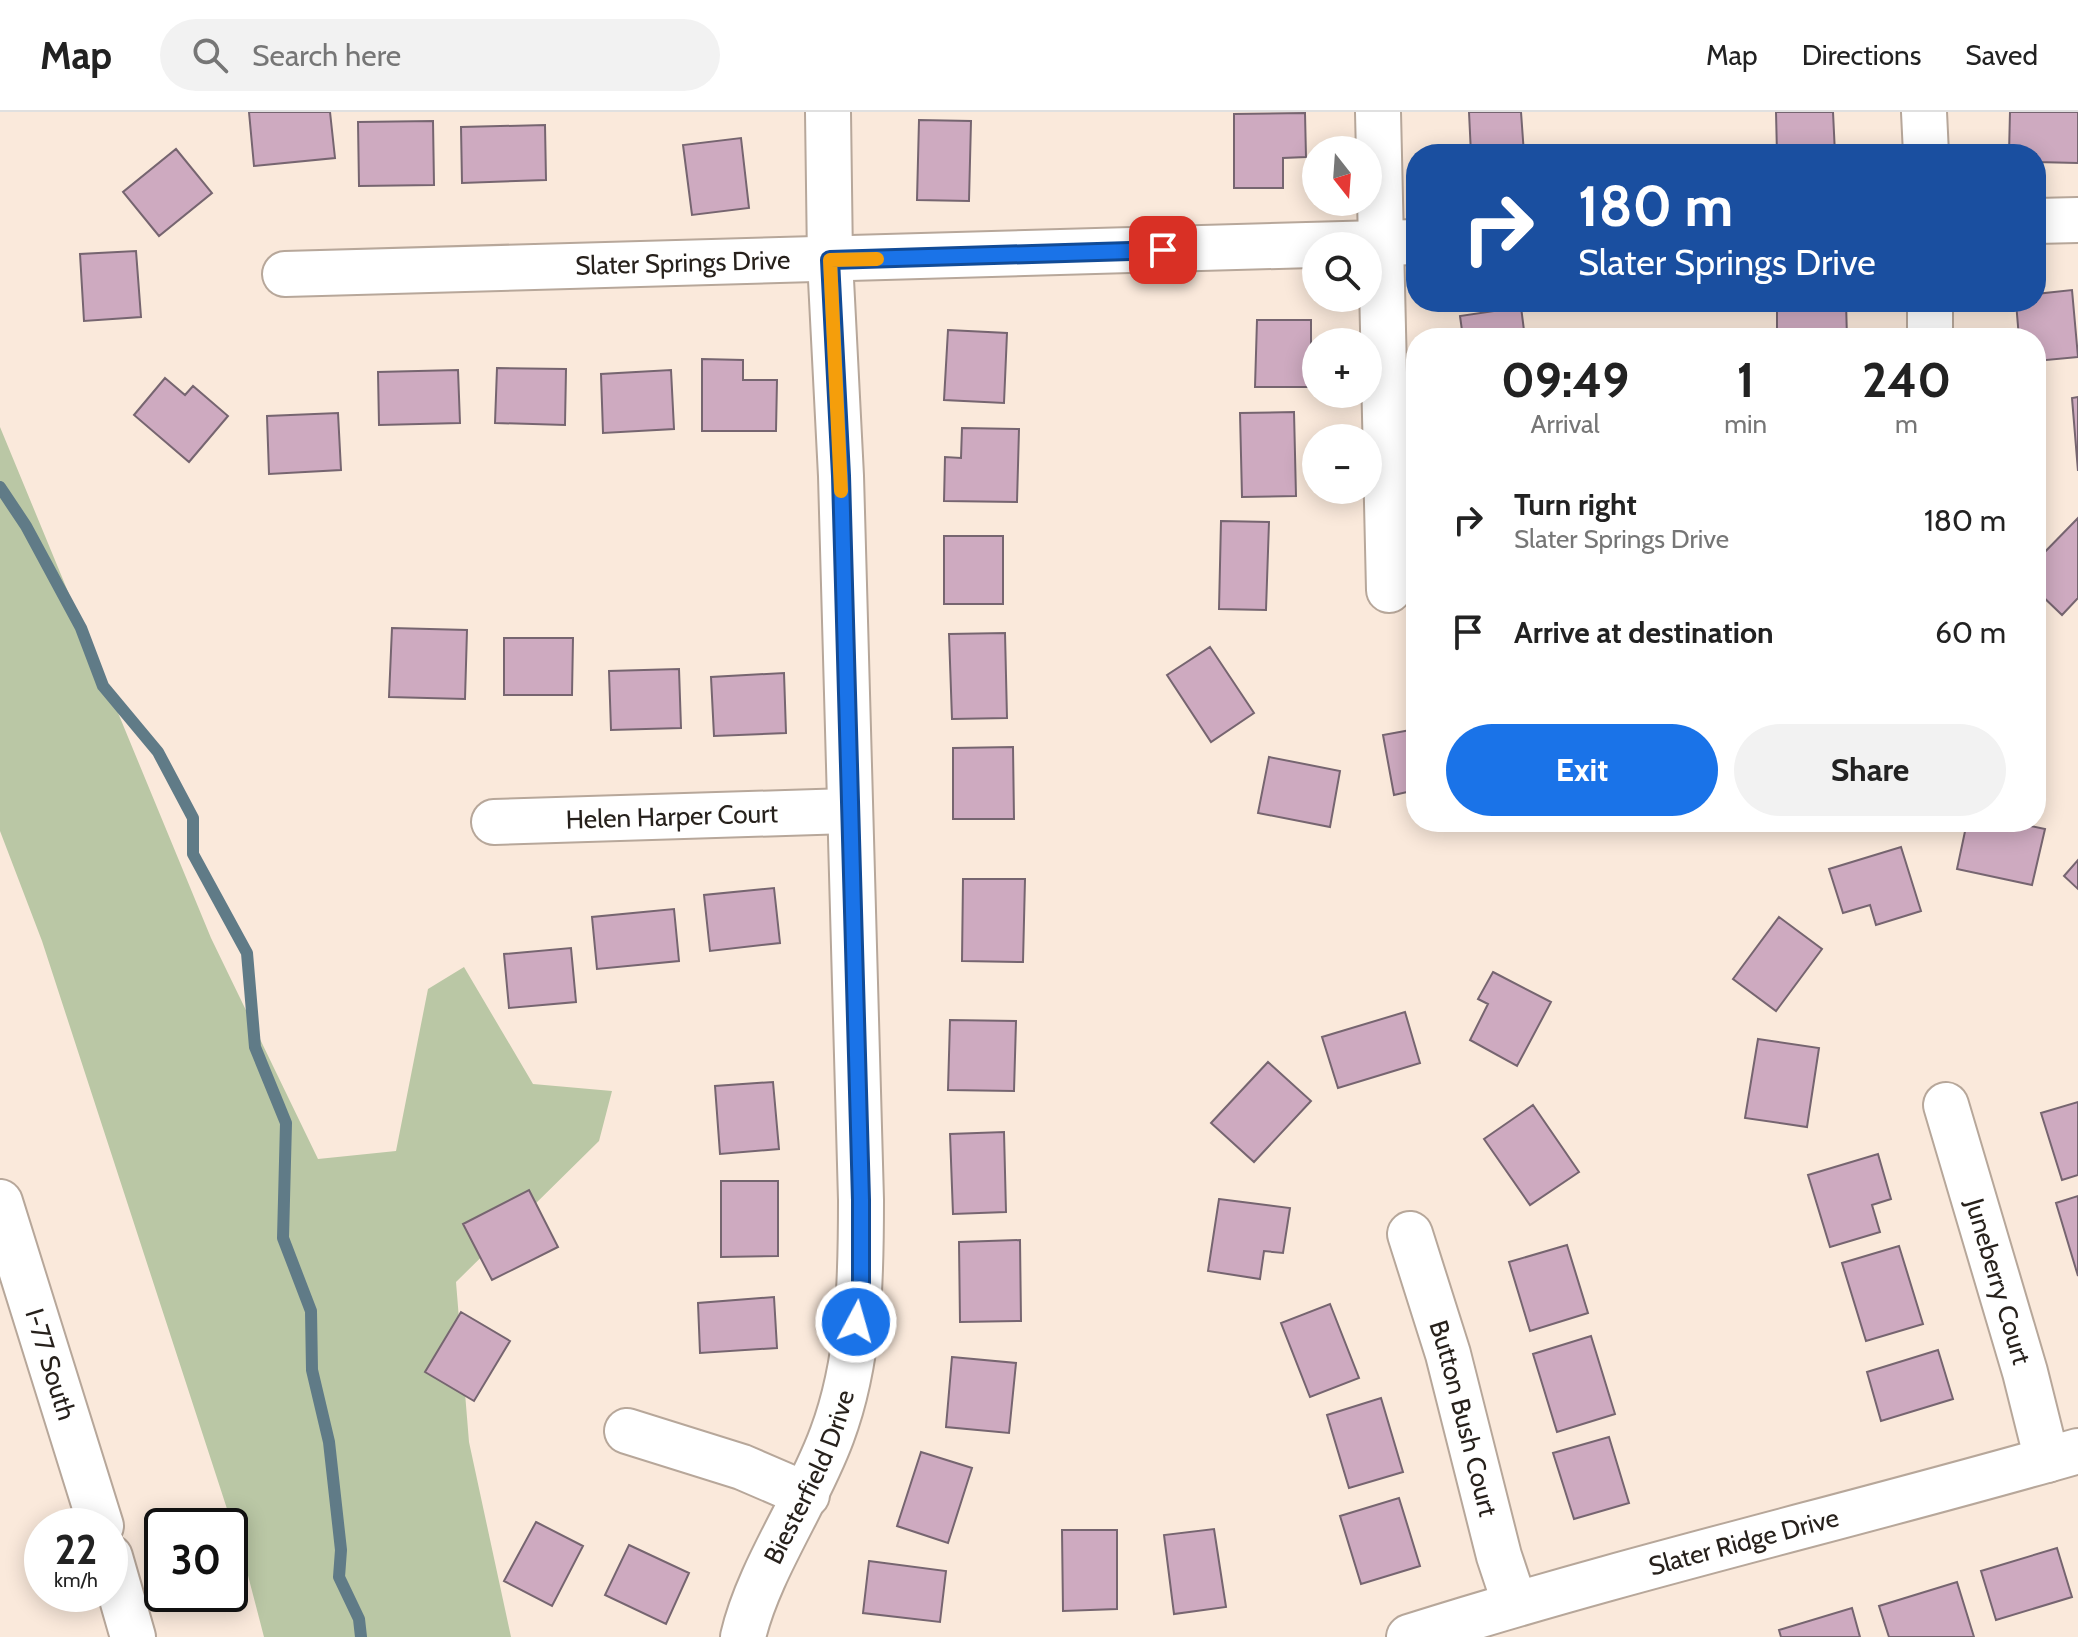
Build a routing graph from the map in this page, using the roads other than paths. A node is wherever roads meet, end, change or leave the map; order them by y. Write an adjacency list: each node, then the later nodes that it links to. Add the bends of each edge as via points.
1 (828, 112): 8 (main road, Biesterfield Drive)
2 (1378, 112): 7 (main road)
3 (1924, 112): 4 (main road)
4 (1926, 144)
5 (2078, 220): 6 (main road)
6 (2046, 221)
7 (1399, 242): 8 (main road, Slater Springs Drive); 10 (main road)
8 (830, 260): 9 (main road, Slater Springs Drive); 11 (main road, Biesterfield Drive)
9 (285, 274)
10 (1389, 590)
11 (848, 811): 12 (main road, Helen Harper Court); 18 (main road, Biesterfield Drive, via 861,1292 848,1382)
12 (494, 822)
13 (1946, 1105): 17 (main road, Juneberry Court, via 2025,1372)
14 (0, 1202): 19 (main road, I-77 South)
15 (1410, 1234): 20 (main road, Button Bush Court)
16 (627, 1431): 18 (main road, via 742,1467)
17 (2062, 1455): 20 (main road, Slater Ridge Drive)
18 (807, 1495): 23 (main road, Biesterfield Drive)
19 (95, 1508)
20 (1515, 1604): 24 (main road, Slater Ridge Drive)
21 (126, 1612): 22 (main road)
22 (133, 1637)
23 (743, 1637)
24 (1409, 1637)

